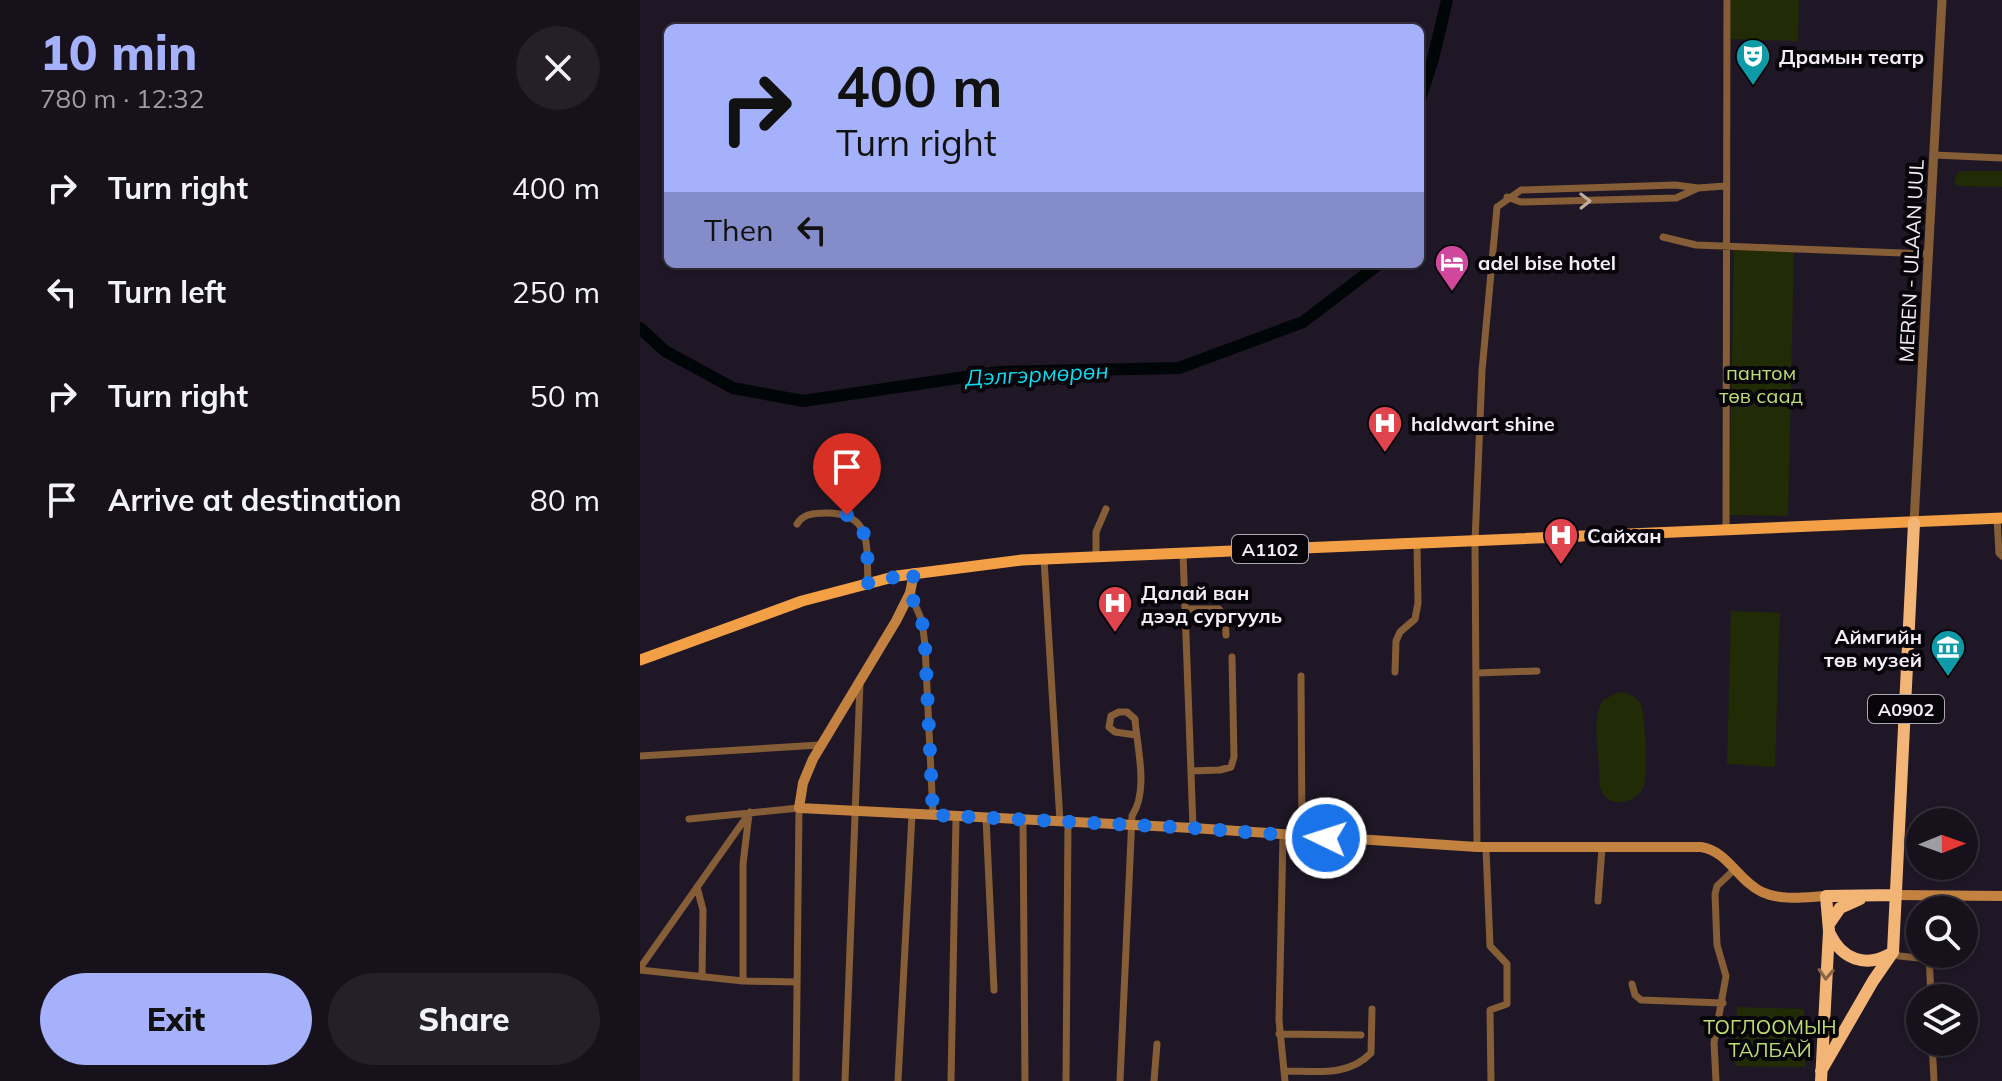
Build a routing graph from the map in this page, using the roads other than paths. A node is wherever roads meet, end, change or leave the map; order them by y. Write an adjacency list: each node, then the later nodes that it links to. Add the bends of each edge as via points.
1 (1727, 0): 5 (street)
2 (1942, 0): 3 (street, MEREN - ULAAN UUL)
3 (1934, 155): 4 (street); 10 (street, MEREN - ULAAN UUL)
4 (2002, 158)
5 (1725, 186): 6 (street); 9 (street)
6 (1698, 188): 7 (street, via 1521,190); 7 (street, one-way to 6, via 1521,202 1676,198)
7 (1507, 197): 16 (street, via 1497,207 1482,371)
8 (1663, 237): 9 (street)
9 (1725, 246): 10 (street); 15 (street)
10 (1928, 254): 13 (street, MEREN - ULAAN UUL)
11 (1106, 509): 20 (street, via 1096,532)
12 (2000, 518): 13 (main road); 19 (street)
13 (1914, 523): 15 (main road, A1102); 56 (highway, A0902)
14 (797, 524): 23 (street, via 808,514 837,513 855,519 865,533)
15 (1726, 531): 16 (main road, A1102)
16 (1475, 542): 17 (main road, A1102); 31 (street)
17 (1417, 543): 18 (main road, A1102); 30 (street, via 1418,603 1415,619 1396,641)
18 (1183, 553): 20 (main road, A1102); 25 (street)
19 (2002, 556)
20 (1096, 557): 21 (main road, A1102)
21 (1044, 559): 22 (main road, A1102); 47 (street)
22 (914, 573): 23 (main road, A1102); 24 (main road)
23 (868, 583): 28 (main road, A1102, via 802,601)
24 (910, 593): 32 (main road); 42 (street, via 925,645)
25 (1185, 609): 26 (street, via 1219,609); 37 (street)
26 (1226, 635)
27 (1232, 657): 37 (street, via 1231,767)
28 (640, 660)
29 (1537, 671): 31 (street)
30 (1395, 672)
31 (1476, 673): 52 (street)
32 (861, 676): 35 (main road); 39 (street)
33 (1301, 676): 51 (street)
34 (1136, 735): 48 (street, via 1140,793)
35 (820, 745): 36 (street); 38 (main road, via 803,783)
36 (640, 756)
37 (1191, 771): 49 (street)
38 (799, 808): 39 (main road); 40 (street); 69 (street)
39 (855, 811): 41 (main road); 81 (street)
40 (750, 812): 45 (street); 55 (street); 68 (street, via 743,864)
41 (912, 814): 42 (main road); 82 (street)
42 (933, 815): 43 (main road)
43 (956, 817): 44 (main road); 83 (street)
44 (986, 818): 46 (main road); 71 (street)
45 (689, 819)
46 (1023, 820): 47 (main road); 84 (street)
47 (1064, 822): 48 (main road); 85 (street)
48 (1132, 826): 49 (main road); 86 (street)
49 (1193, 828): 50 (main road)
50 (1283, 835): 51 (main road); 74 (street)
51 (1302, 837): 52 (main road)
52 (1482, 847): 53 (main road); 89 (street, via 1490,946 1507,964 1508,978 1508,1003 1490,1010)
53 (1602, 848): 54 (main road, via 1701,847 1718,852); 62 (street)
54 (1735, 869): 57 (main road, via 1773,897); 72 (street, via 1715,894 1717,945 1726,976)
55 (697, 887): 66 (street); 67 (street, via 703,910)
56 (1896, 895): 58 (main road); 61 (highway); 64 (highway, A0902)
57 (1826, 896): 61 (highway); 63 (highway)
58 (1929, 896)
59 (1978, 896): 60 (main road)
60 (2002, 896)
61 (1863, 897): 63 (highway, via 1840,908)
62 (1598, 901)
63 (1829, 929): 64 (highway, via 1836,946 1853,960 1875,960); 79 (highway, one-way to 79)
64 (1893, 952): 65 (street); 79 (highway)
65 (1906, 956)
66 (640, 969): 67 (street)
67 (702, 977): 68 (street)
68 (743, 981): 69 (street)
69 (797, 982): 80 (street)
70 (1632, 984): 72 (street, via 1641,1000)
71 (994, 990)
72 (1723, 1003): 90 (street, via 1714,1043)
73 (1372, 1009): 78 (street, via 1371,1053 1364,1061 1347,1070)
74 (1279, 1034): 75 (street); 78 (street)
75 (1361, 1035)
76 (1157, 1044): 87 (street)
77 (1933, 1056): 91 (street)
78 (1285, 1071): 88 (street)
79 (1821, 1076)
80 (796, 1081)
81 (845, 1081)
82 (898, 1081)
83 (951, 1081)
84 (1025, 1081)
85 (1066, 1081)
86 (1120, 1081)
87 (1154, 1081)
88 (1285, 1081)
89 (1491, 1081)
90 (1716, 1081)
91 (1934, 1081)

